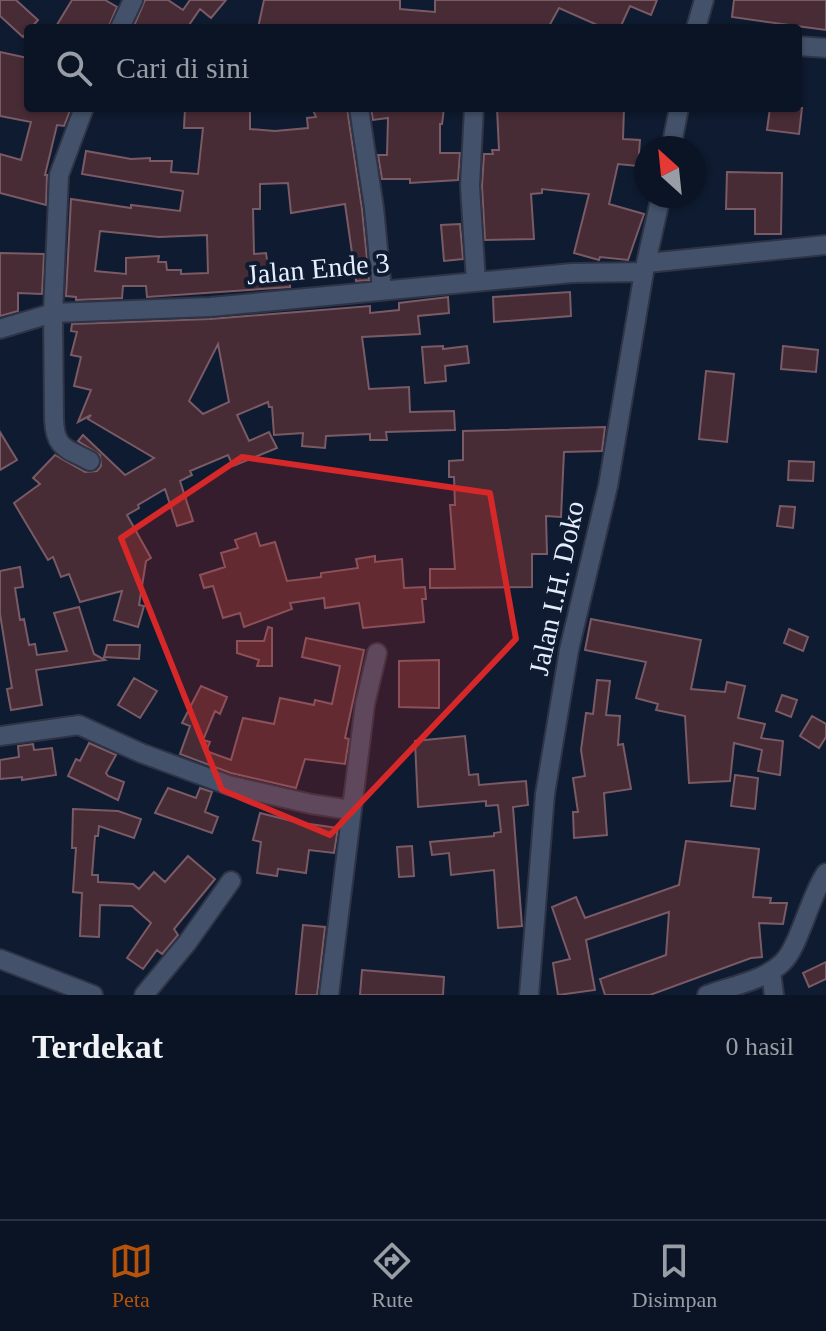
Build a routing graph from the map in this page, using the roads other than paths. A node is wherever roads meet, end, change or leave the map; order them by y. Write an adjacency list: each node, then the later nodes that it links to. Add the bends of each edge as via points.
1 (133, 0): 3 (street)
2 (704, 0): 4 (street)
3 (122, 24)
4 (697, 24)
5 (802, 46): 6 (street)
6 (826, 48)
7 (83, 112): 17 (street, via 59,175)
8 (360, 112): 16 (street)
9 (474, 112): 15 (street, via 470,186)
10 (678, 112): 11 (street)
11 (673, 136)
12 (658, 208): 14 (street, Jalan I.H. Doko)
13 (826, 245): 14 (street, Jalan Ende 3)
14 (645, 268): 15 (street, Jalan Ende 3); 30 (street, Jalan I.H. Doko, via 608,486 569,650 545,794)
15 (476, 282): 16 (street, Jalan Ende 3)
16 (382, 290): 17 (street, Jalan Ende 3, via 210,307)
17 (53, 313): 18 (street, Jalan Ende 3); 19 (street, via 55,436 60,445)
18 (0, 329)
19 (90, 461)
20 (377, 653): 22 (street)
21 (0, 736): 22 (street, via 79,725 228,785)
22 (351, 810): 29 (street)
23 (826, 873): 26 (street, via 786,961)
24 (231, 881): 28 (street)
25 (0, 959): 27 (street)
26 (771, 972): 31 (street); 32 (street)
27 (93, 995)
28 (144, 995)
29 (329, 995)
30 (529, 995)
31 (707, 995)
32 (774, 995)

